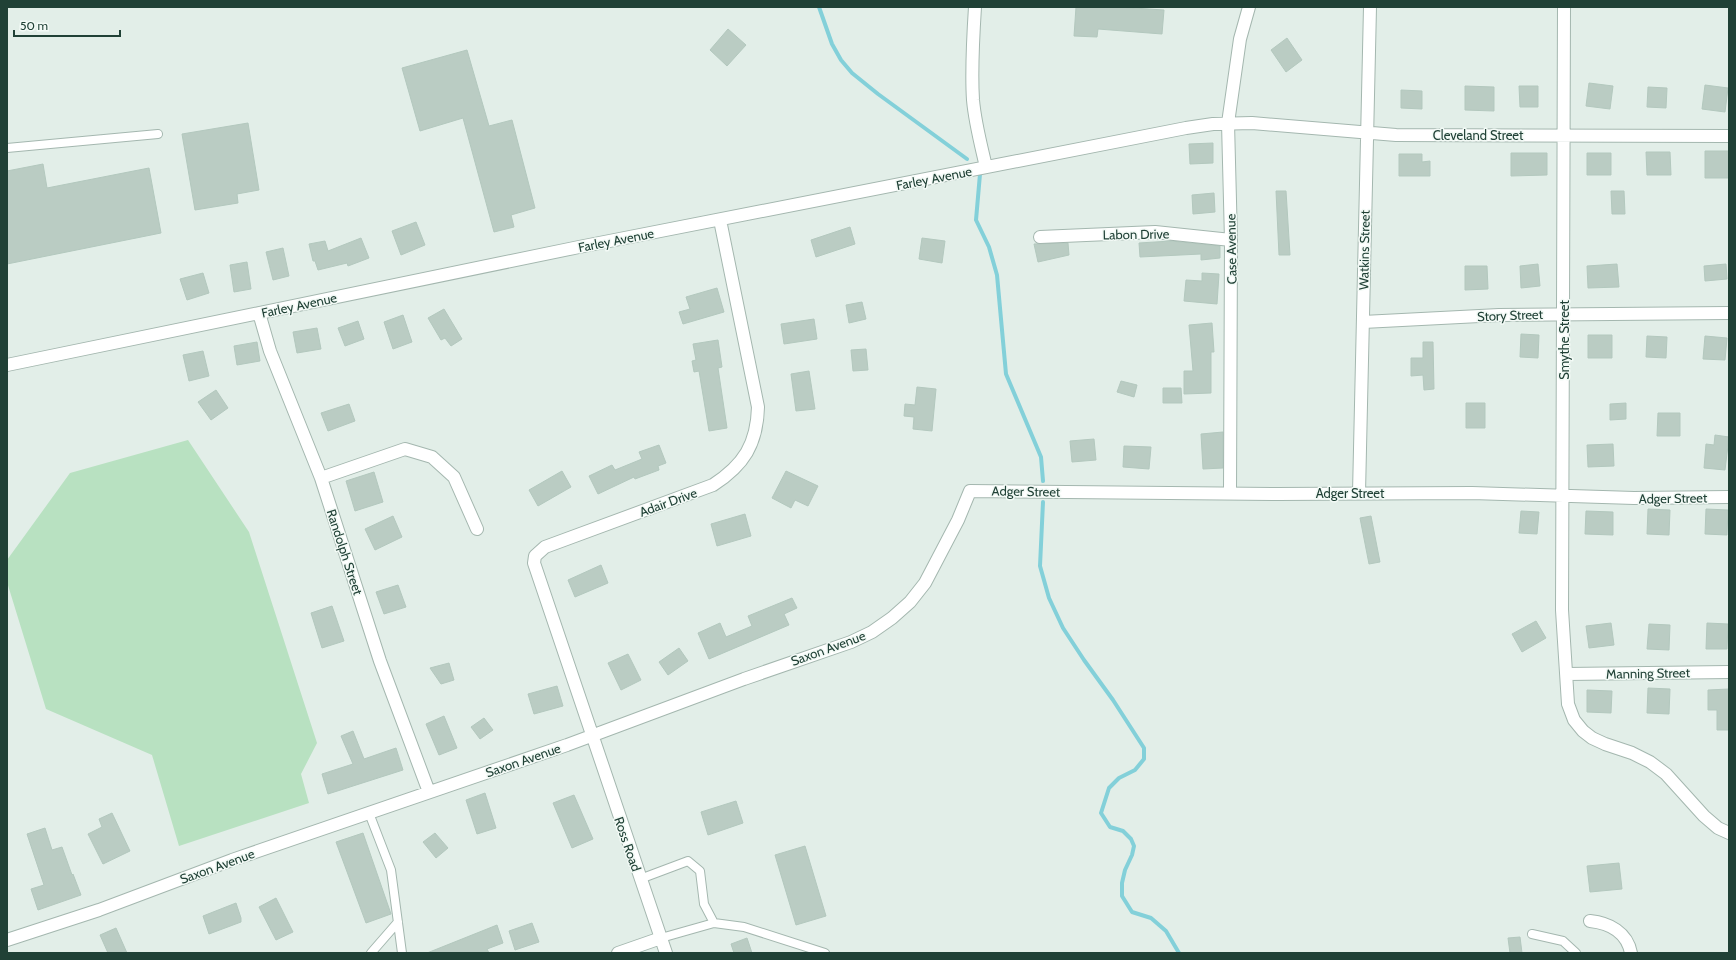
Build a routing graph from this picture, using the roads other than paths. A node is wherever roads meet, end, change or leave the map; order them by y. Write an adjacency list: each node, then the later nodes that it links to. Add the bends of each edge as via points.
1 (975, 7): 11 (street, via 972,42 973,100)
2 (1249, 7): 5 (street, Case Avenue, via 1240,39)
3 (1370, 7): 6 (street, Watkins Street)
4 (1564, 7): 8 (street, Smythe Street)
5 (1228, 123): 6 (street, Cleveland Street); 11 (street, Farley Avenue, via 1186,128); 14 (street, Case Avenue)
6 (1366, 133): 8 (street, Cleveland Street); 18 (street, Watkins Street)
7 (158, 134): 10 (lane)
8 (1564, 135): 9 (street, Cleveland Street); 17 (street, Smythe Street)
9 (1729, 136)
10 (7, 148)
11 (986, 167): 12 (street, Farley Avenue)
12 (720, 220): 15 (street, Farley Avenue); 29 (street, Adair Drive, via 758,407 758,421 751,446 728,476 713,485 545,547 535,556 534,563)
13 (1040, 237): 14 (street, Labon Drive, via 1155,232)
14 (1231, 240): 22 (street, Case Avenue)
15 (259, 313): 19 (street, Farley Avenue); 20 (street, Randolph Street, via 270,351)
16 (1729, 313): 17 (street, Story Street)
17 (1564, 314): 18 (street, Story Street); 24 (street, Smythe Street)
18 (1364, 322): 23 (street, Watkins Street)
19 (7, 365)
20 (321, 478): 26 (street, via 404,448 432,457 454,477); 30 (street, Randolph Street, via 380,661)
21 (970, 491): 22 (street, Adger Street); 29 (street, Saxon Avenue, via 925,584 910,602 872,632 851,642)
22 (1230, 493): 23 (street, Adger Street)
23 (1359, 493): 24 (street, Adger Street)
24 (1563, 496): 25 (street, Adger Street); 28 (street, Smythe Street, via 1562,610)
25 (1729, 497)
26 (477, 529)
27 (1729, 672): 28 (street, Manning Street)
28 (1567, 674): 32 (street, Smythe Street, via 1570,713 1583,731 1604,744 1650,762 1666,774 1704,816)
29 (591, 736): 30 (street, Saxon Avenue); 33 (street, Ross Road)
30 (429, 792): 31 (street, Saxon Avenue)
31 (369, 813): 35 (lane, via 391,870); 39 (street, Saxon Avenue, via 232,860 99,910)
32 (1729, 834)
33 (640, 879): 36 (lane, via 688,861 700,871 704,904); 38 (street, Ross Road)
34 (1590, 920): 46 (street, via 1604,922 1616,929 1625,938)
35 (398, 922): 40 (lane); 41 (lane)
36 (714, 922): 38 (lane); 44 (lane, via 744,926)
37 (1532, 934): 45 (lane, via 1563,941)
38 (661, 938): 42 (street); 43 (street, Ross Road)
39 (7, 940)
40 (371, 953)
41 (402, 953)
42 (618, 953)
43 (666, 953)
44 (825, 953)
45 (1576, 953)
46 (1631, 953)

